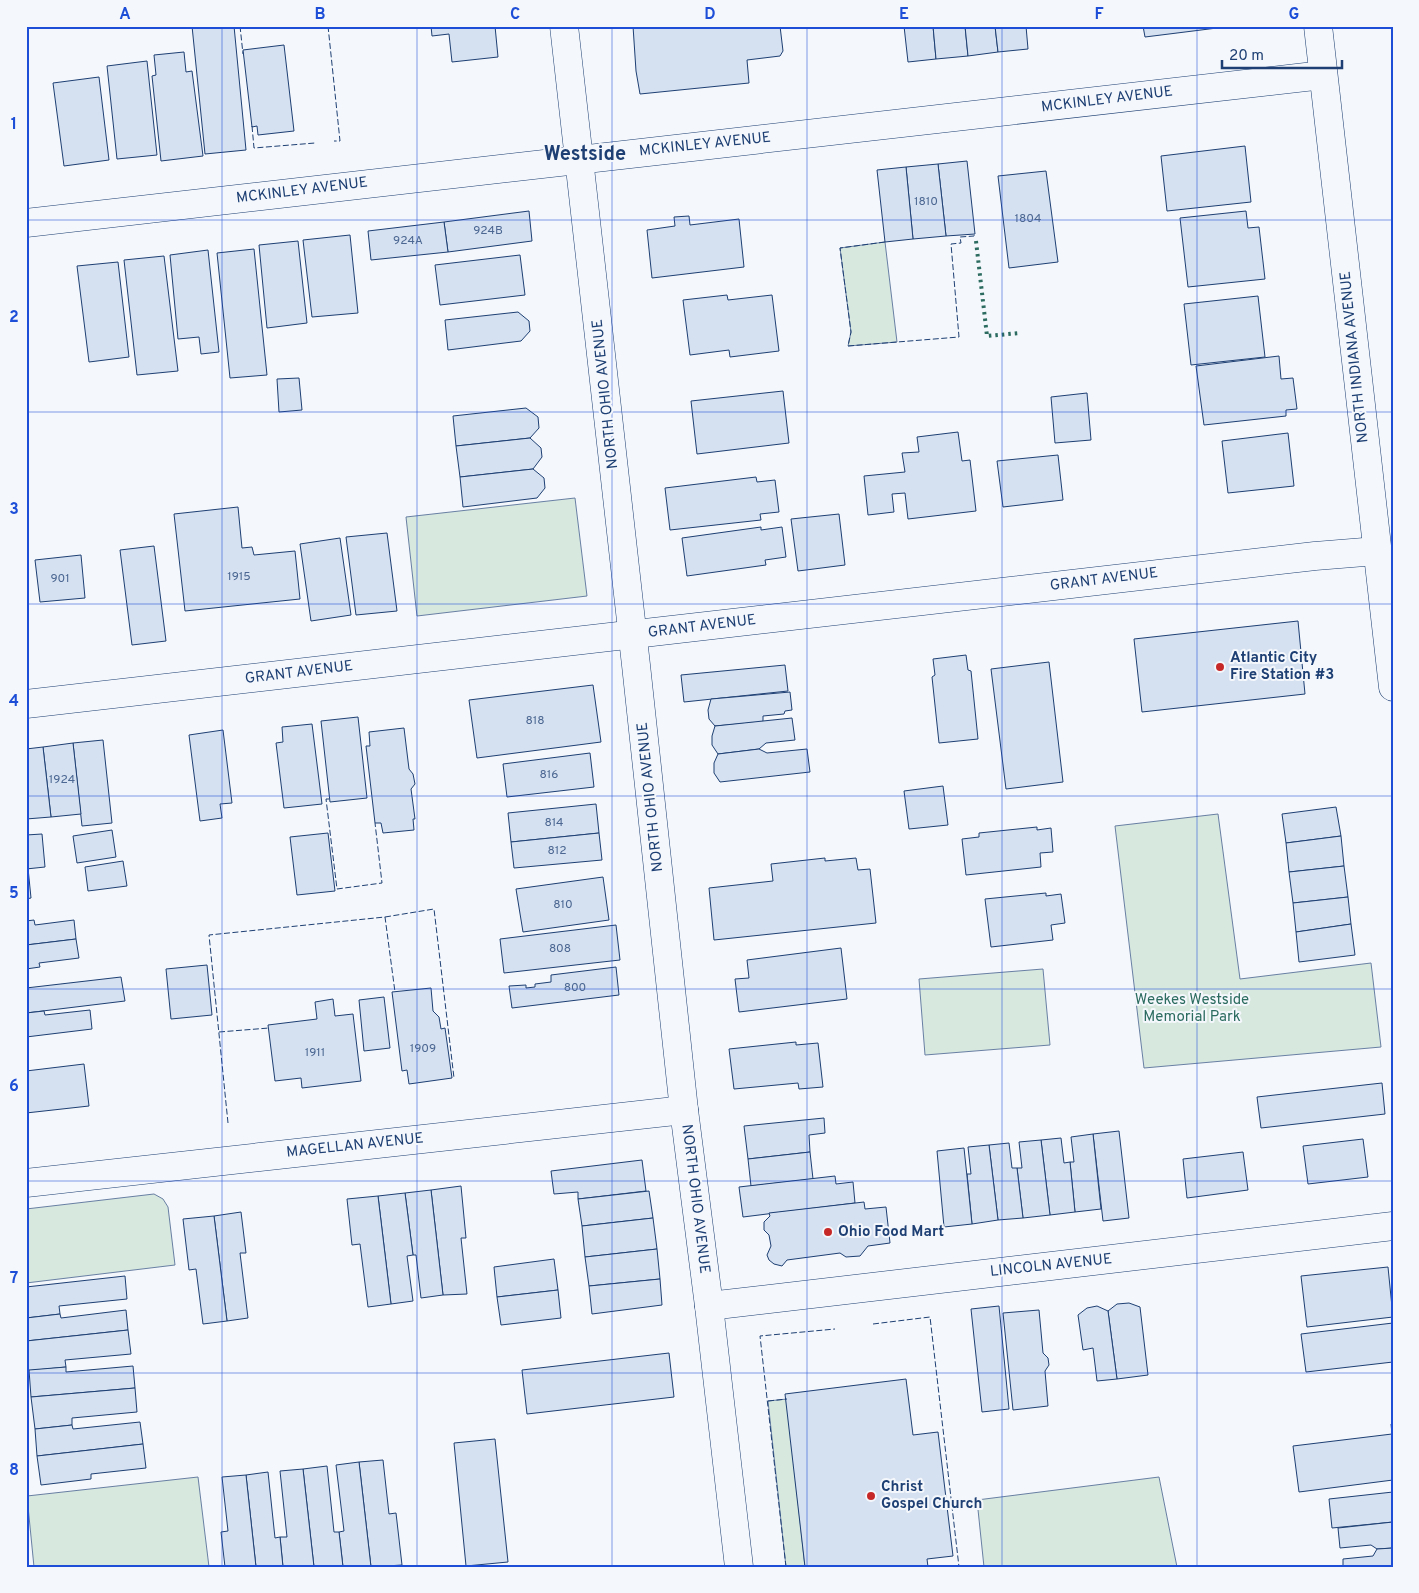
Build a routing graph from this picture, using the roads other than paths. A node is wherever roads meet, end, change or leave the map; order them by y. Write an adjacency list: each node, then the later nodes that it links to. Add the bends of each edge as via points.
1 (564, 26): 4 (street, NORTH OHIO AVENUE)
2 (1318, 26): 3 (street, NORTH INDIANA AVENUE)
3 (1324, 75): 4 (street, MCKINLEY AVENUE); 6 (street, NORTH INDIANA AVENUE)
4 (580, 159): 5 (street, MCKINLEY AVENUE); 8 (street, NORTH OHIO AVENUE)
5 (26, 223)
6 (1377, 551): 7 (street, NORTH INDIANA AVENUE); 8 (street, GRANT AVENUE)
7 (1388, 599): 9 (street, NORTH INDIANA AVENUE)
8 (633, 635): 10 (street, GRANT AVENUE); 11 (street, NORTH OHIO AVENUE)
9 (1393, 687)
10 (26, 704)
11 (684, 1110): 12 (street, MAGELLAN AVENUE); 14 (street, NORTH OHIO AVENUE)
12 (26, 1184)
13 (1393, 1226): 14 (street, LINCOLN AVENUE)
14 (709, 1306): 15 (street, NORTH OHIO AVENUE)
15 (739, 1567)

